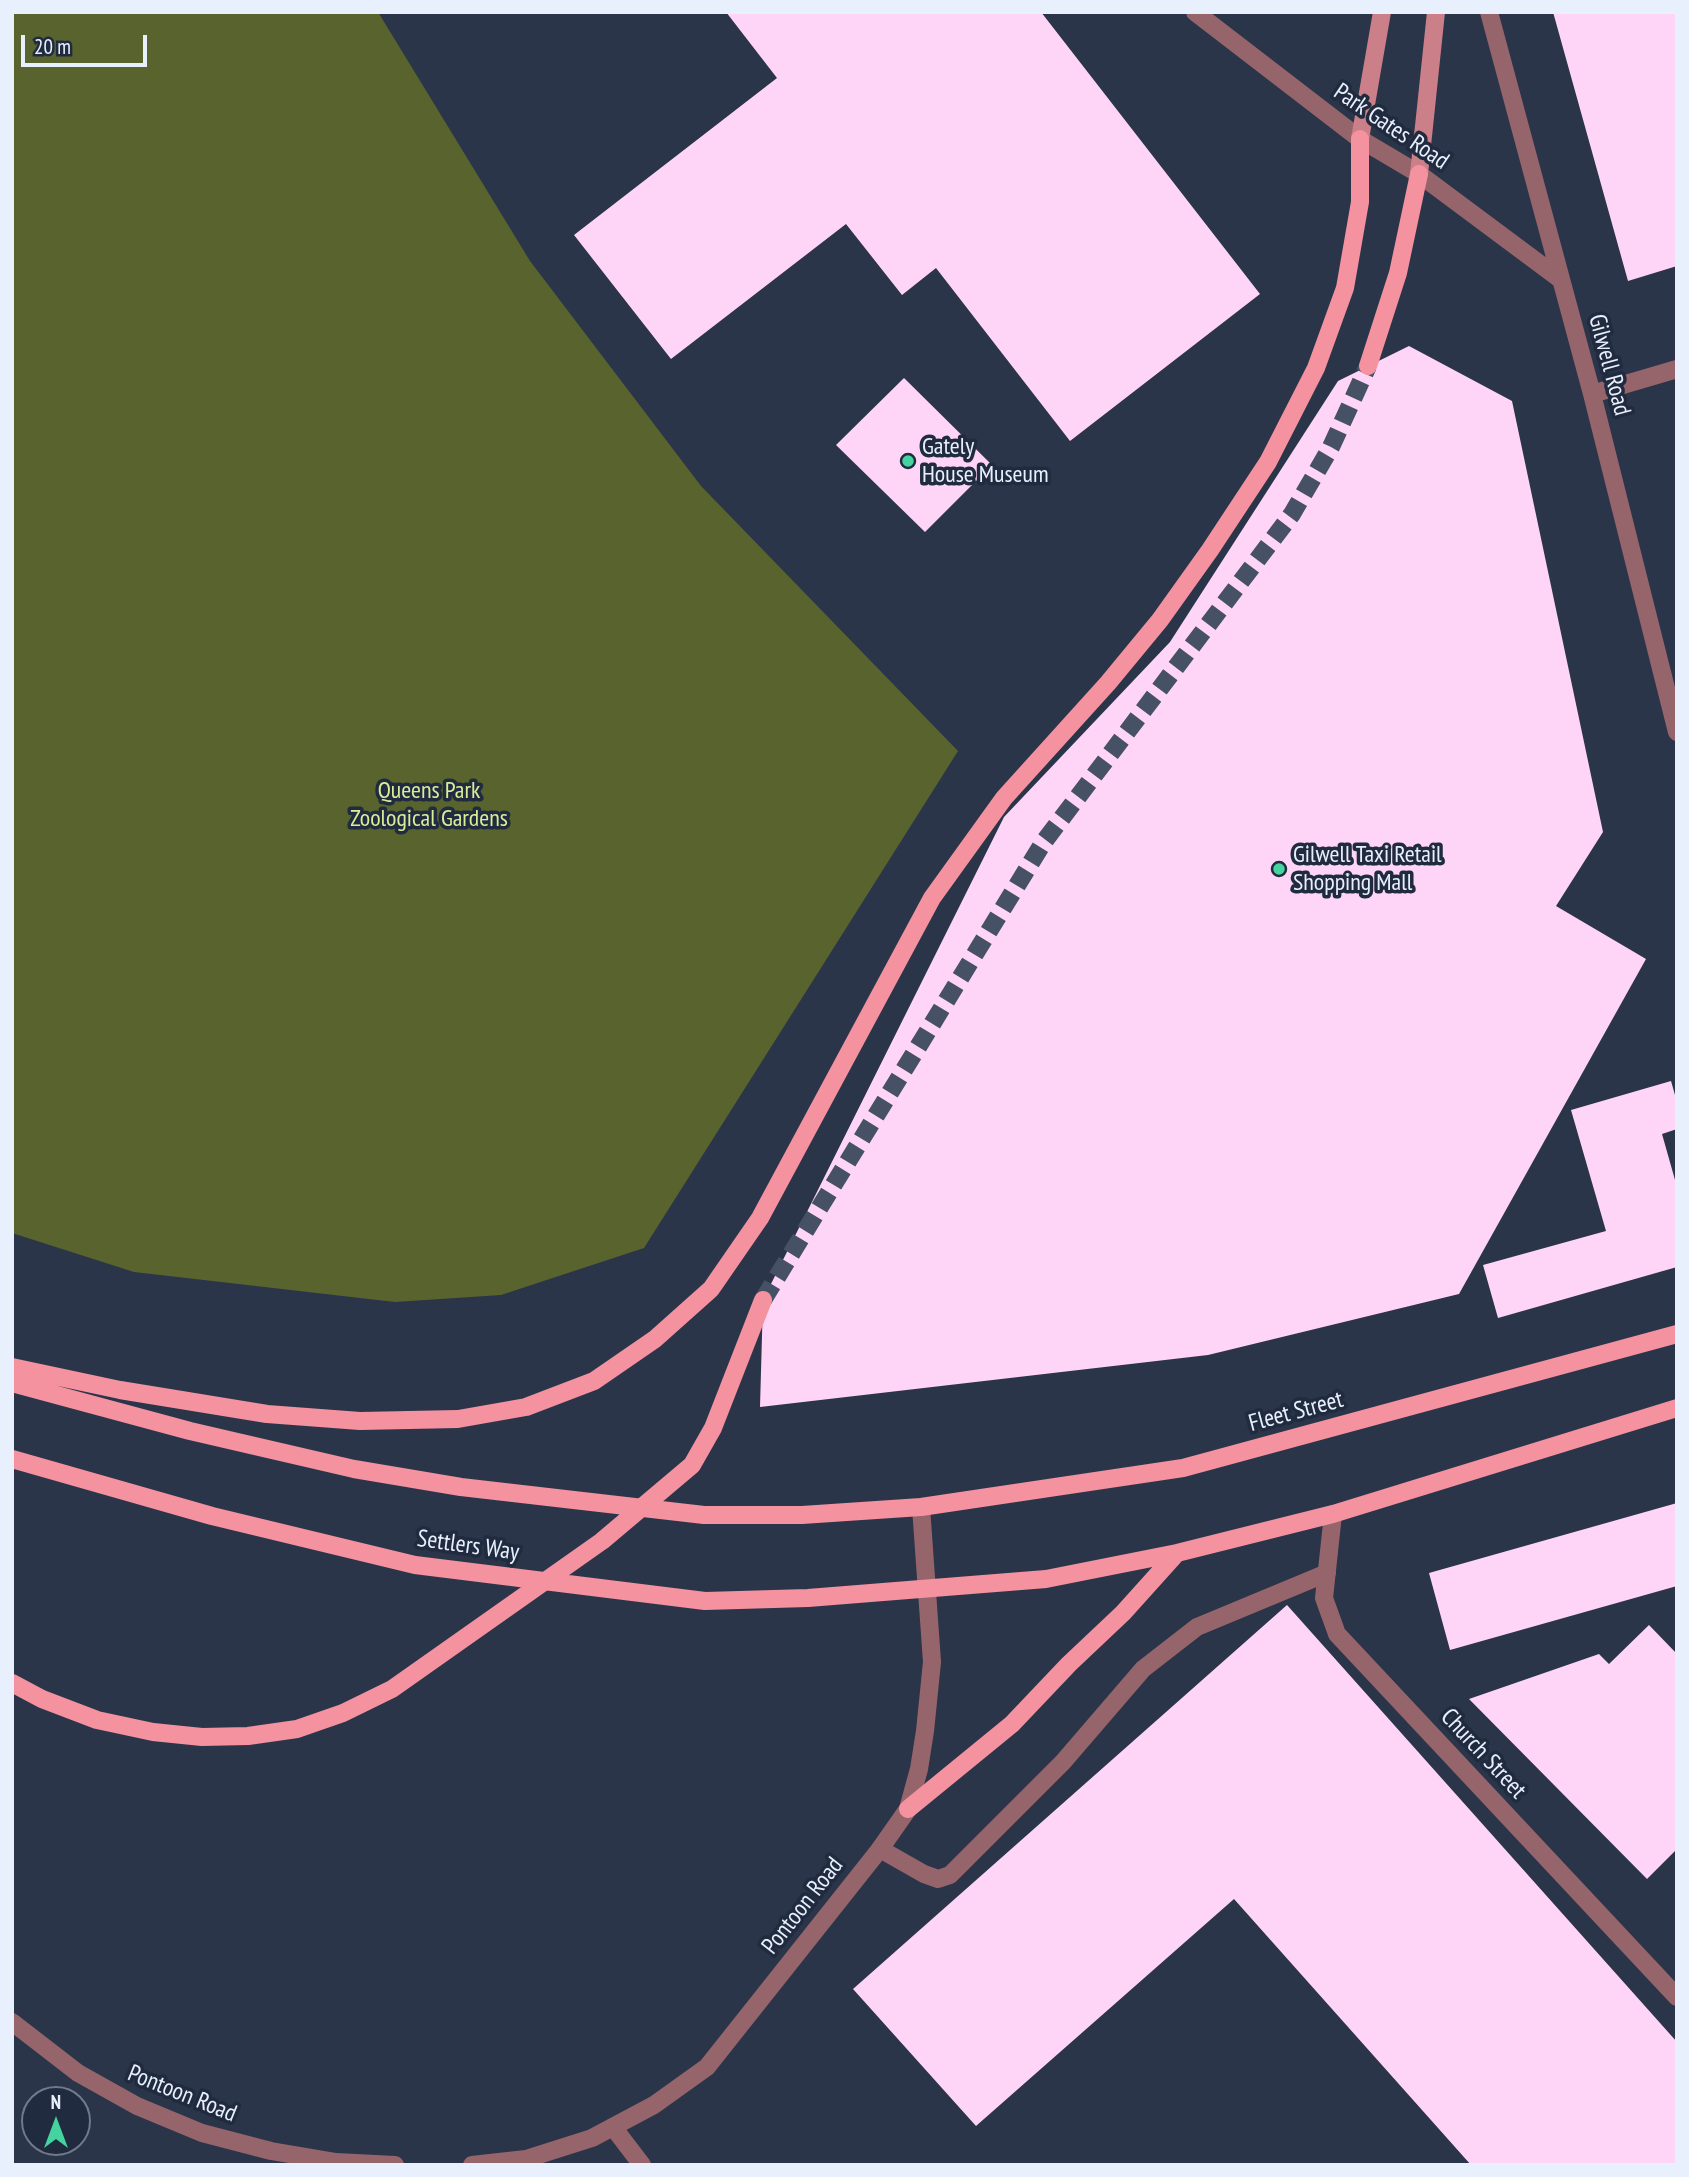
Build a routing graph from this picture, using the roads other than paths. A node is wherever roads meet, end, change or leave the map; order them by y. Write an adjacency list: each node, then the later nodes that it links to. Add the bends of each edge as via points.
1 (1195, 12): 5 (street, Park Gates Road)
2 (1382, 12): 5 (street)
3 (1436, 12): 6 (street)
4 (1489, 12): 7 (street, Gilwell Road)
5 (1360, 139): 6 (street, Park Gates Road); 14 (main road, via 1360,202 1345,288 1317,368 1268,461 1160,620 1004,798 932,898 760,1218 711,1289 655,1339 594,1381 526,1407 458,1419 360,1421 267,1414)
6 (1419, 174): 7 (street, Park Gates Road); 8 (main road, via 1398,272)
7 (1560, 279): 10 (street, Gilwell Road)
8 (1368, 366)
9 (1677, 369): 10 (street)
10 (1592, 394): 11 (street, Gilwell Road)
11 (1677, 732)
12 (763, 1300): 23 (main road, via 712,1428 692,1465 602,1541 392,1689 297,1729 202,1737 97,1720)
13 (1677, 1334): 18 (main road, Fleet Street, via 1183,1468)
14 (12, 1367)
15 (12, 1383): 18 (main road, via 215,1437 461,1487 704,1515 802,1515)
16 (1677, 1408): 19 (main road)
17 (12, 1459): 22 (main road, Settlers Way, via 212,1516 415,1565 705,1601)
18 (921, 1507): 22 (street, Pontoon Road)
19 (1333, 1514): 20 (main road); 21 (street, Church Street)
20 (1177, 1553): 22 (main road, via 1046,1579); 24 (main road, via 1012,1724)
21 (1326, 1573): 25 (street, via 1197,1627 1143,1669 1063,1762 950,1875 938,1879 924,1874); 26 (street, Church Street, via 1324,1598 1337,1634)
22 (928, 1590): 24 (street, Pontoon Road, via 932,1662 927,1717)
23 (12, 1683)
24 (908, 1809): 25 (street, Pontoon Road)
25 (880, 1849): 28 (street, Pontoon Road, via 707,2067)
26 (1677, 1997)
27 (12, 2022): 29 (street, Pontoon Road, via 78,2073 137,2106 202,2133 336,2162)
28 (613, 2127): 30 (street, Pontoon Road, via 526,2159); 31 (street)
29 (395, 2165)
30 (472, 2165)
31 (642, 2165)

